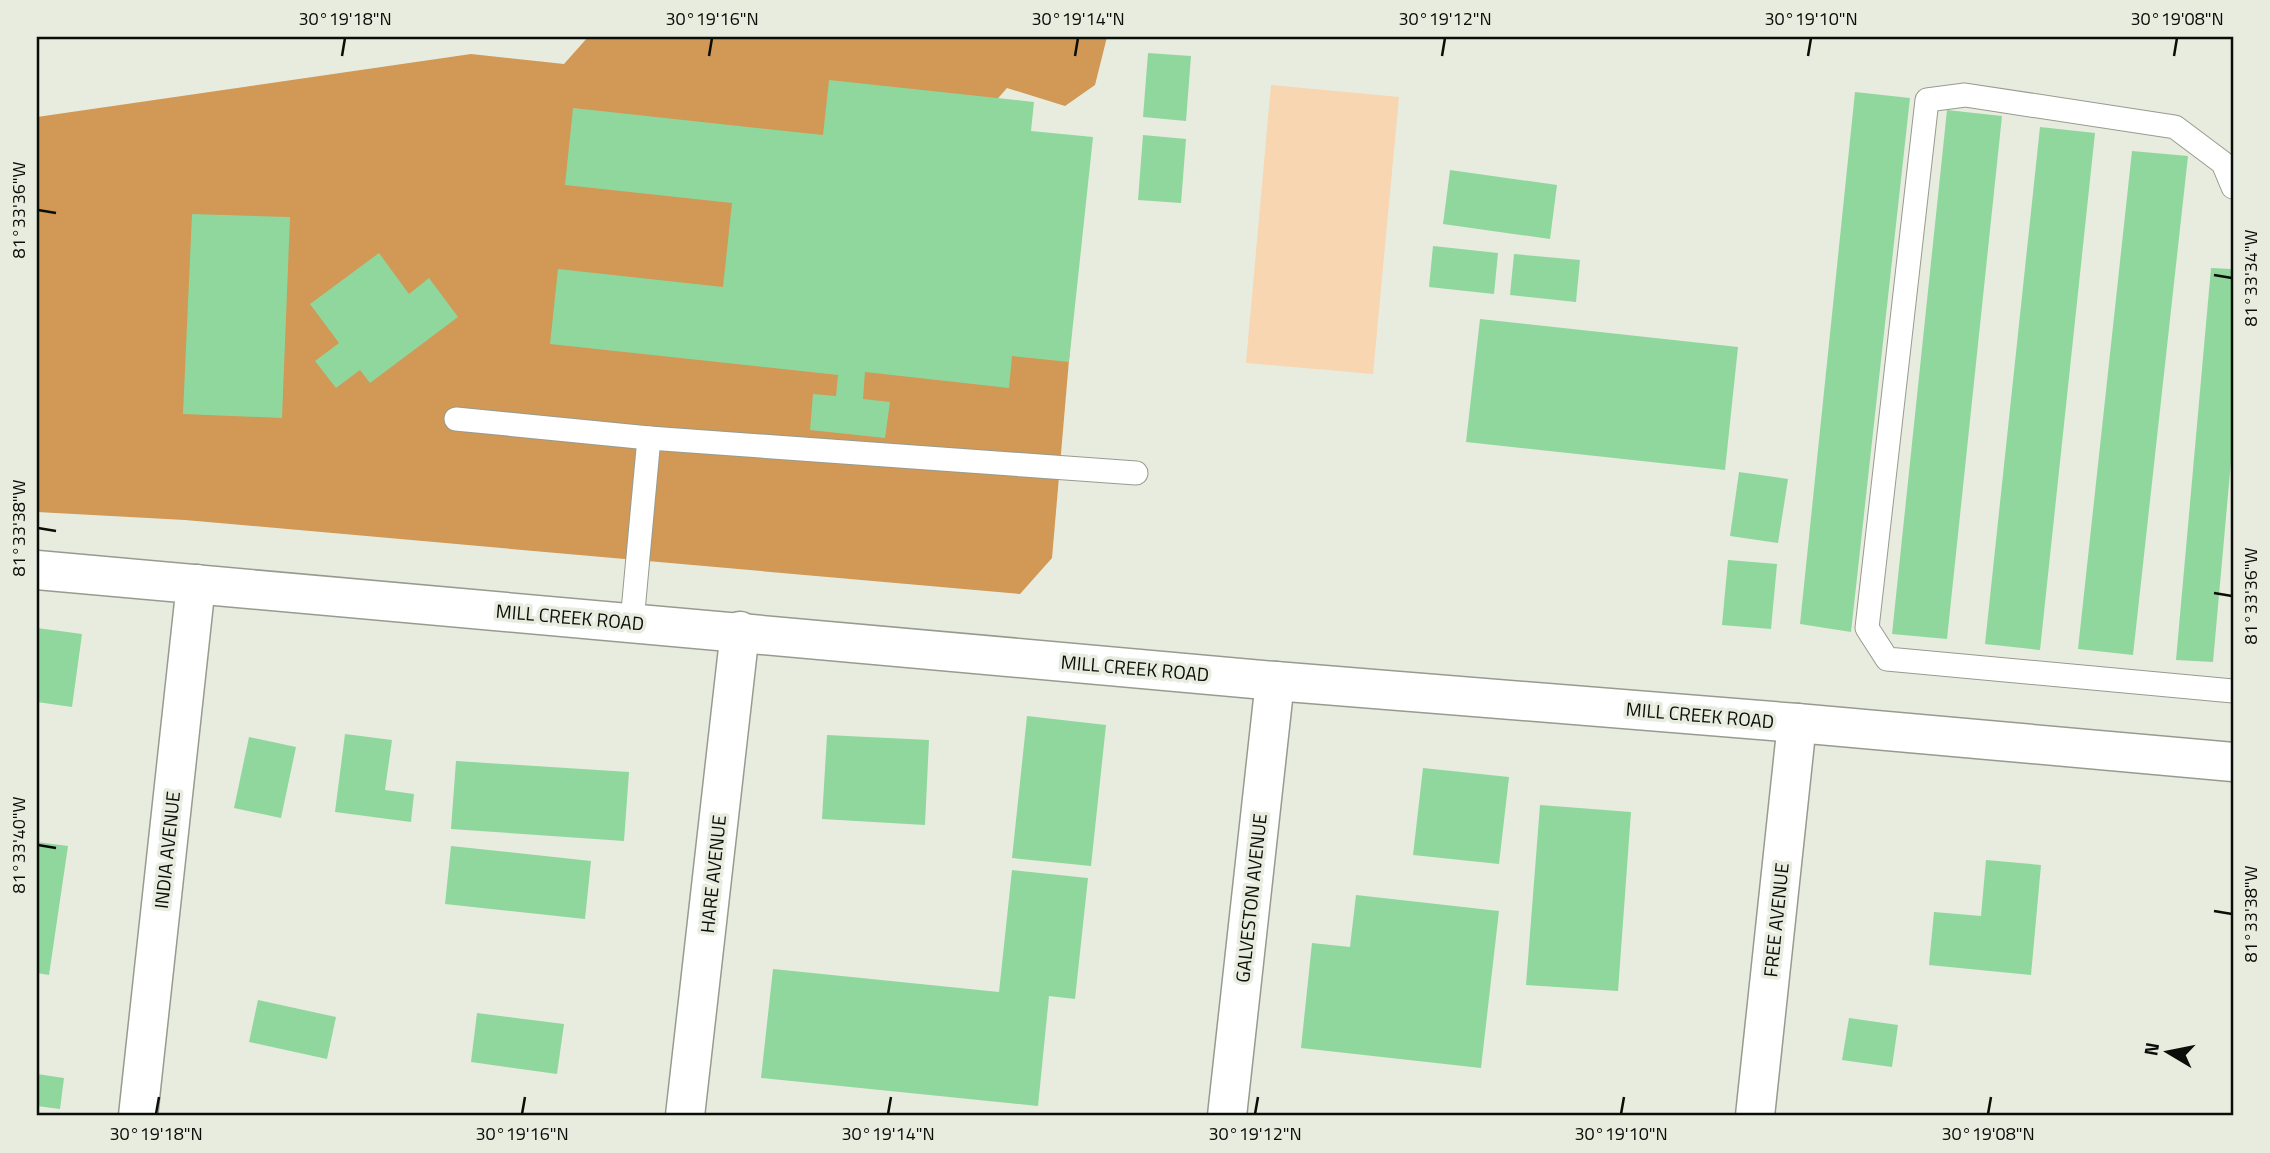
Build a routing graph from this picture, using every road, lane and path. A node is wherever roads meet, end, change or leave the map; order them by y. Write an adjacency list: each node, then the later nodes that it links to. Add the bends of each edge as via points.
1 (2233, 187): 10 (lane, via 2223,163 2175,127 1965,95 1927,100 1867,628 1886,659)
2 (456, 419): 3 (lane)
3 (649, 438): 4 (lane); 7 (lane)
4 (1136, 474)
5 (37, 570): 6 (street, MILL CREEK ROAD)
6 (195, 584): 7 (street, MILL CREEK ROAD); 13 (street, INDIA AVENUE)
7 (632, 622): 8 (street, MILL CREEK ROAD)
8 (740, 631): 9 (street, MILL CREEK ROAD); 14 (street, HARE AVENUE)
9 (1275, 681): 11 (street, MILL CREEK ROAD); 15 (street, GALVESTON AVENUE)
10 (2233, 691)
11 (1797, 723): 12 (street, MILL CREEK ROAD); 16 (street, FREE AVENUE)
12 (2233, 762)
13 (138, 1116)
14 (685, 1116)
15 (1227, 1116)
16 (1755, 1116)

